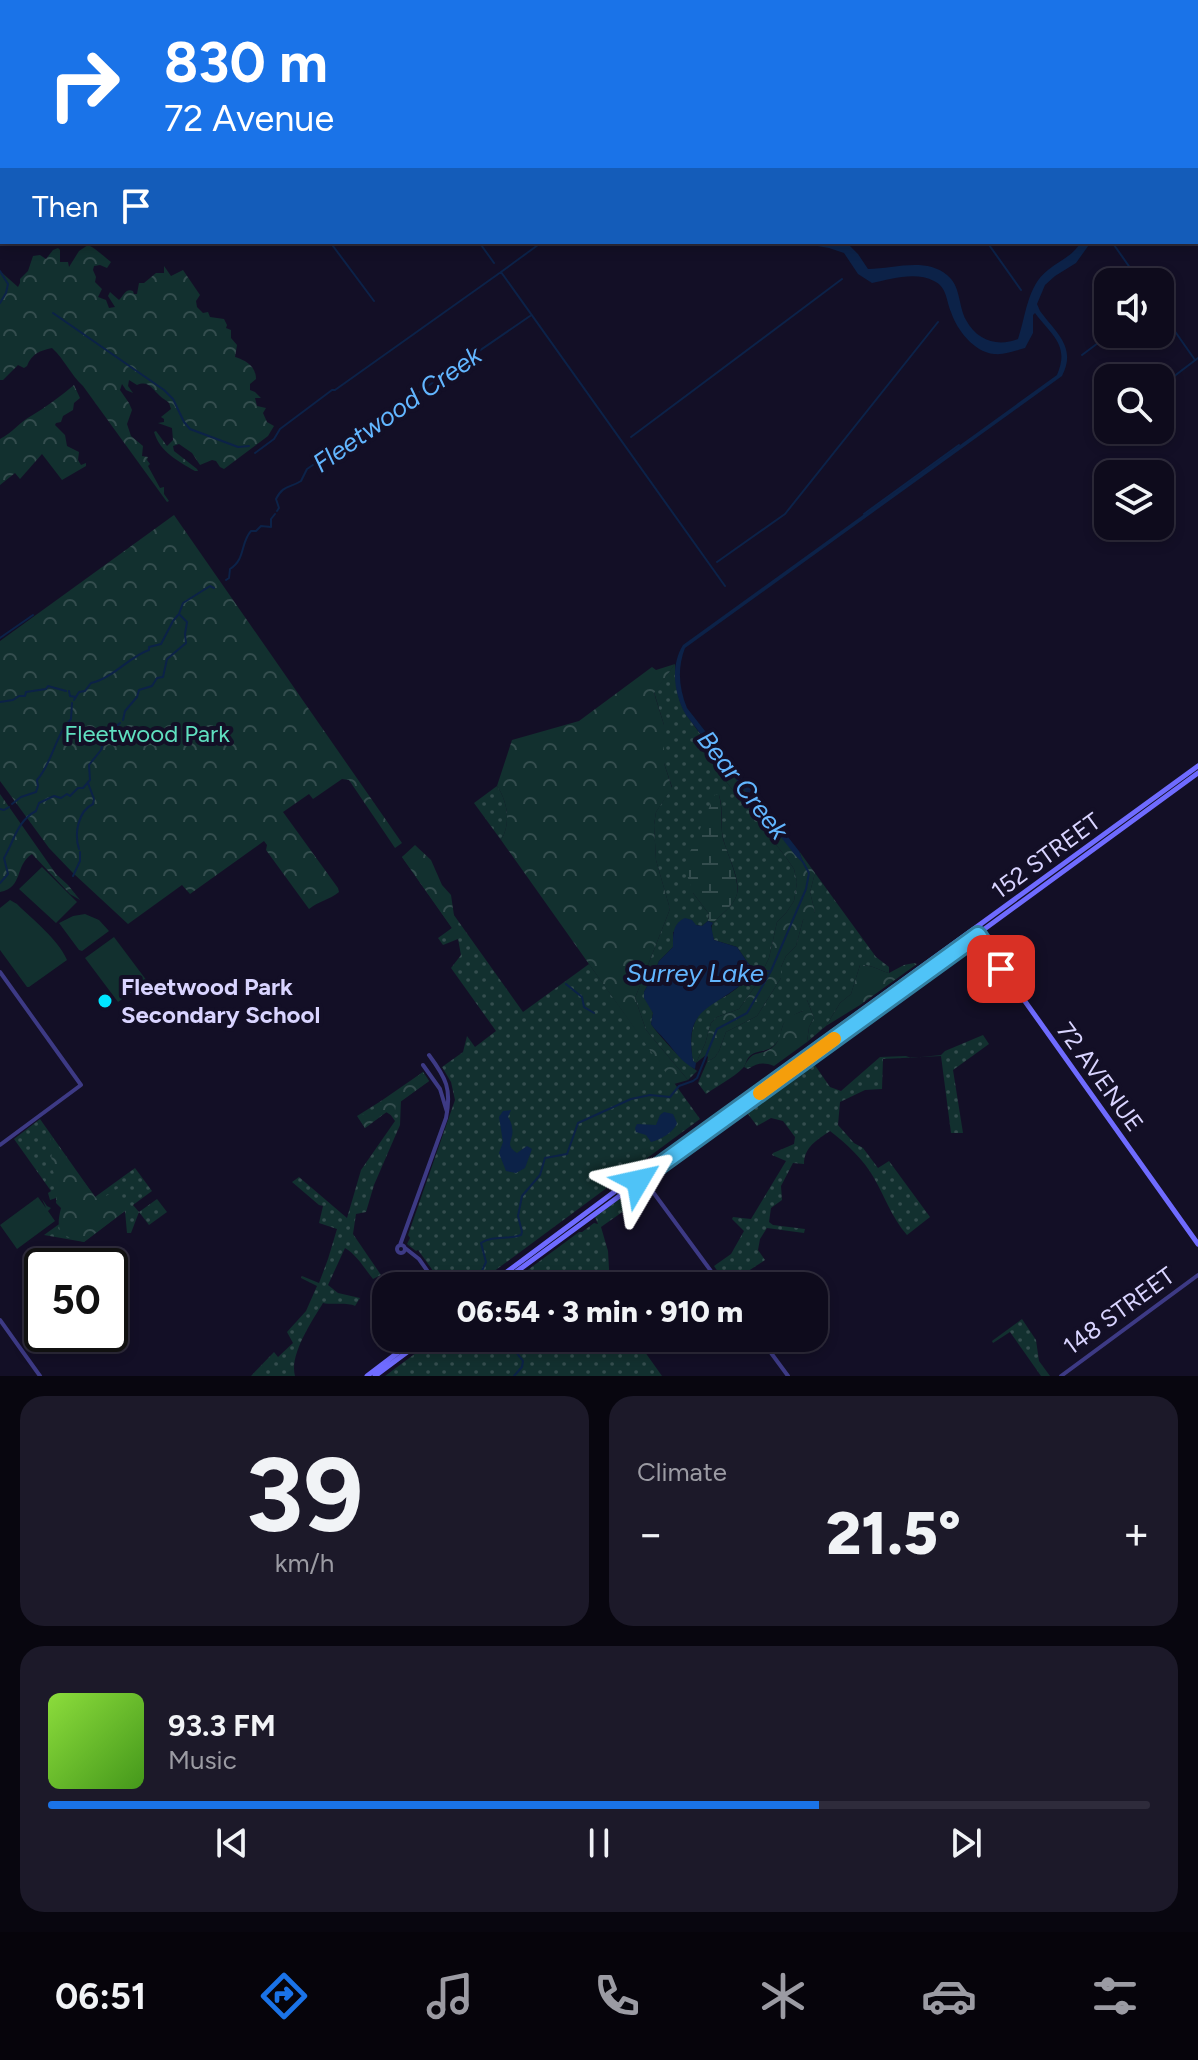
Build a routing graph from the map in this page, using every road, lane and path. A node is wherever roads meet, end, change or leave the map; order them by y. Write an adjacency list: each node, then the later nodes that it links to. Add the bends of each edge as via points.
1 (1198, 766): 3 (main road, 152 STREET)
2 (1198, 773): 4 (main road, 152 STREET)
3 (1117, 826): 4 (main road); 5 (main road, 152 STREET)
4 (1099, 845): 5 (main road, 152 STREET)
5 (976, 933): 11 (main road, 152 STREET); 12 (main road, 72 AVENUE)
6 (0, 972): 10 (street, via 81,1085)
7 (429, 1055): 9 (street, via 447,1085)
8 (423, 1065): 9 (street, via 440,1089)
9 (447, 1114): 13 (street, via 403,1248)
10 (0, 1145)
11 (641, 1176): 14 (main road, 152 STREET); 15 (main road, 152 STREET); 16 (street)
12 (1198, 1244)
13 (427, 1272)
14 (507, 1272)
15 (515, 1272)
16 (712, 1272)
17 (1198, 1275): 26 (street, 148 STREET)
18 (0, 1320): 22 (street)
19 (399, 1352): 23 (main road)
20 (407, 1352): 24 (main road)
21 (770, 1352): 25 (street)
22 (40, 1376)
23 (367, 1376)
24 (375, 1376)
25 (788, 1376)
26 (1061, 1376)

